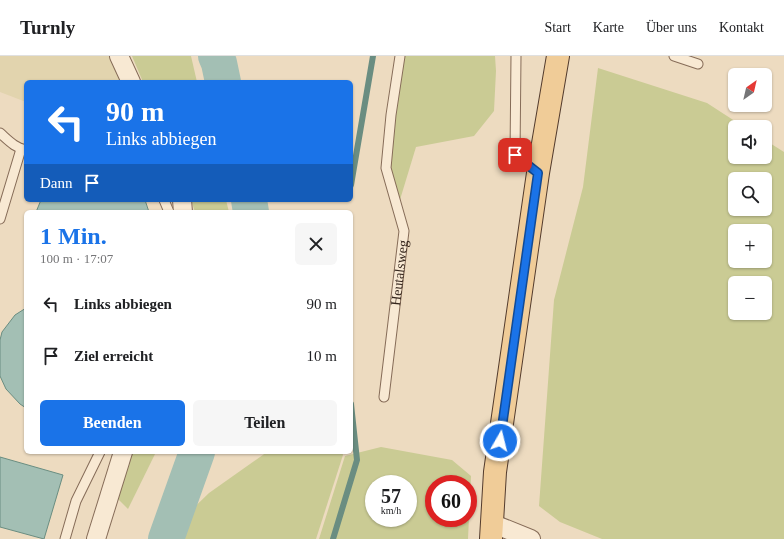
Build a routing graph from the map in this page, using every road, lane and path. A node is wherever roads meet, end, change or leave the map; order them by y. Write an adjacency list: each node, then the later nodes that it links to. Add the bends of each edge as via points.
1 (119, 56): 7 (street)
2 (400, 56): 12 (lane, Heutalsweg, via 386,168 404,231)
3 (516, 56): 10 (lane, via 515,155)
4 (558, 56): 10 (main road)
5 (674, 56): 6 (lane)
6 (698, 64)
7 (130, 80)
8 (0, 133): 9 (lane)
9 (23, 150): 11 (lane)
10 (538, 173): 15 (main road, via 495,472)
11 (0, 220)
12 (384, 397)
13 (99, 454): 16 (lane, via 76,501)
14 (122, 454): 17 (street)
15 (491, 531): 18 (street)
16 (65, 539)
17 (96, 539)
18 (531, 539)

